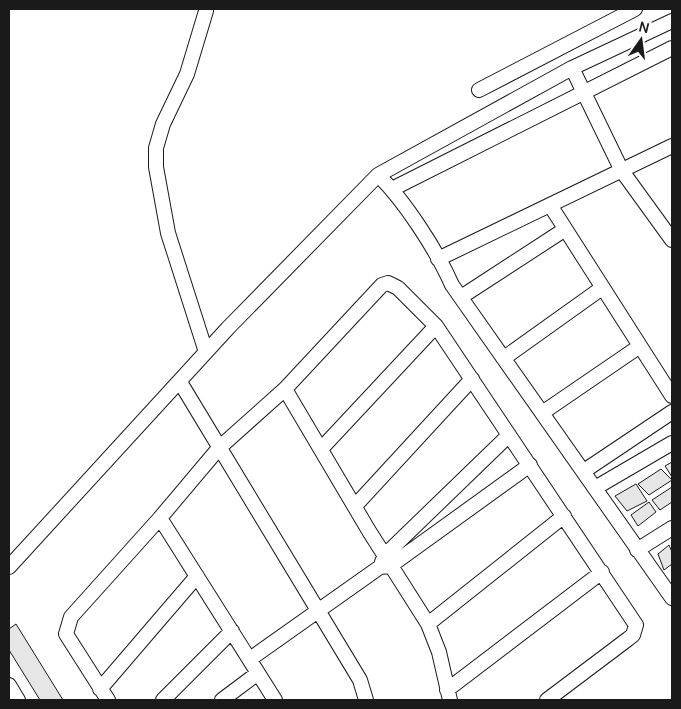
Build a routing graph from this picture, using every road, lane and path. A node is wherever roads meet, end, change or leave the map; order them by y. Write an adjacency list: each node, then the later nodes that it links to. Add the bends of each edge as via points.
1 (635, 9): 5 (street)
2 (206, 11): 22 (street, via 187,74 163,124 156,148 156,167 168,233)
3 (672, 21): 6 (street)
4 (672, 48): 9 (street)
5 (543, 56): 7 (street); 8 (street)
6 (572, 68): 7 (street); 9 (street)
7 (557, 76): 12 (street)
8 (479, 90)
9 (584, 92): 11 (street); 13 (street)
10 (672, 146): 11 (street)
11 (622, 171): 14 (street); 16 (street)
12 (378, 176): 13 (street); 22 (street)
13 (392, 189): 17 (street)
14 (550, 205): 15 (street); 17 (street)
15 (564, 230): 18 (street); 19 (street)
16 (672, 240)
17 (438, 259): 19 (street)
18 (602, 288): 21 (street); 23 (street)
19 (461, 297): 23 (street)
20 (436, 326): 24 (street); 26 (street, via 398,288 388,283 382,285); 33 (street)
21 (640, 346): 27 (street); 29 (street)
22 (206, 352): 25 (street)
23 (504, 358): 29 (street)
24 (472, 379): 30 (street); 37 (street)
25 (180, 382): 32 (street); 43 (street)
26 (285, 389): 32 (street); 33 (street)
27 (672, 396)
28 (672, 412): 35 (street)
29 (542, 413): 35 (street)
30 (508, 436): 34 (street); 42 (street)
31 (672, 444): 36 (street)
32 (219, 448): 39 (street); 47 (street)
33 (321, 449): 37 (street)
34 (530, 465): 38 (street); 42 (street)
35 (584, 471): 36 (street)
36 (595, 488): 41 (street)
37 (355, 506): 42 (street)
38 (564, 516): 44 (street); 48 (street)
39 (160, 518): 45 (street); 52 (street, via 67,624 66,634 70,642)
40 (672, 528): 41 (street)
41 (638, 550): 46 (street)
42 (385, 562): 47 (street); 48 (street)
43 (9, 567)
44 (602, 572): 53 (street); 58 (street, via 634,620 636,630)
45 (197, 576): 49 (street); 52 (street)
46 (672, 598)
47 (319, 609): 50 (street); 57 (street, via 360,680)
48 (428, 624): 53 (street, via 439,652)
49 (232, 631): 50 (street); 54 (street)
50 (250, 659): 51 (street)
51 (258, 673): 55 (street); 56 (street)
52 (104, 695)
53 (449, 695)
54 (163, 700)
55 (222, 700)
56 (275, 700)
57 (366, 700)
58 (547, 700)

